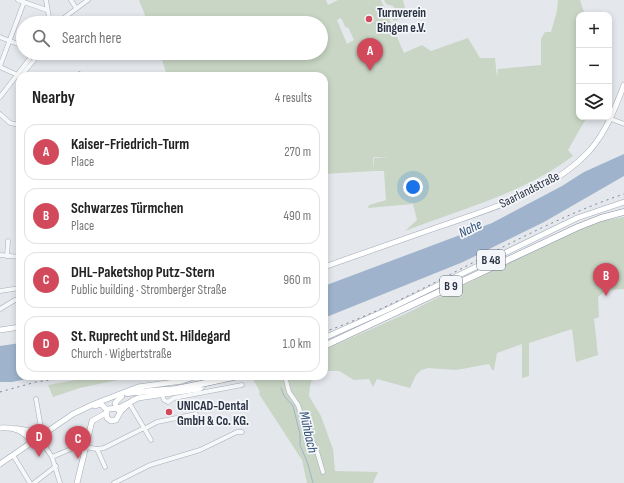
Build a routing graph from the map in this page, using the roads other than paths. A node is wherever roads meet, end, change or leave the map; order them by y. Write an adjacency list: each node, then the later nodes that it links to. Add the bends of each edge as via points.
1 (18, 0): 5 (street)
2 (46, 0): 7 (street)
3 (70, 0): 6 (street)
4 (88, 0): 6 (street)
5 (24, 2): 7 (street); 8 (street)
6 (76, 8): 10 (street)
7 (47, 10): 9 (street)
8 (19, 16)
9 (48, 16)
10 (66, 16)
11 (16, 23): 13 (street)
12 (0, 37): 13 (street)
13 (9, 41): 14 (street); 17 (street)
14 (16, 44)
15 (30, 60): 18 (street)
16 (34, 60): 19 (street)
17 (0, 66): 20 (street)
18 (22, 72)
19 (23, 72)
20 (16, 74)
21 (16, 80): 23 (street)
22 (624, 85): 25 (main road, Saarlandstraße)
23 (0, 97)
24 (0, 114): 28 (street, via 10,123)
25 (612, 116)
26 (612, 119): 29 (street)
27 (610, 120): 36 (main road, Saarlandstraße, via 602,136 585,155 540,186 482,211)
28 (16, 124)
29 (624, 124)
30 (624, 202): 43 (main road, B 48, via 577,218)
31 (624, 212): 44 (highway, B 9, via 578,227)
32 (8, 241): 34 (street)
33 (0, 255): 34 (street)
34 (7, 256): 35 (street)
35 (16, 257)
36 (328, 266)
37 (16, 289): 38 (street)
38 (0, 291)
39 (16, 300): 40 (street)
40 (0, 309)
41 (16, 327): 42 (main road)
42 (0, 330)
43 (328, 336)
44 (328, 344)
45 (188, 380): 51 (main road, via 138,387)
46 (204, 380): 50 (main road, via 199,389)
47 (219, 380): 50 (highway, bridge)
48 (286, 380): 73 (street, via 289,392 298,405 316,448)
49 (242, 385): 50 (street, via 174,398 168,402 164,400)
50 (162, 392): 51 (highway); 55 (main road, via 133,400)
51 (127, 393): 54 (main road, via 107,398); 55 (main road, via 116,400)
52 (36, 400): 62 (street, via 41,428)
53 (131, 406): 60 (street)
54 (88, 407): 56 (main road, via 101,404); 62 (main road)
55 (118, 411): 56 (main road, via 110,408); 56 (main road, via 116,420 111,421)
56 (107, 414): 66 (main road, via 95,418)
57 (196, 414): 60 (street, via 157,422)
58 (0, 428): 59 (main road)
59 (16, 428): 62 (street); 65 (main road)
60 (144, 428): 64 (street); 67 (street)
61 (242, 432): 78 (street, via 200,450 150,465)
62 (45, 433): 65 (main road)
63 (40, 440): 69 (street)
64 (151, 440)
65 (32, 442): 68 (main road)
66 (86, 446): 67 (street); 69 (street, via 73,447); 77 (main road)
67 (97, 449): 72 (street)
68 (13, 455): 70 (main road); 74 (street)
69 (52, 457): 71 (street)
70 (0, 464)
71 (56, 466): 75 (street); 76 (street)
72 (104, 467)
73 (323, 472)
74 (30, 483)
75 (34, 483)
76 (60, 483)
77 (77, 483)
78 (114, 483)

